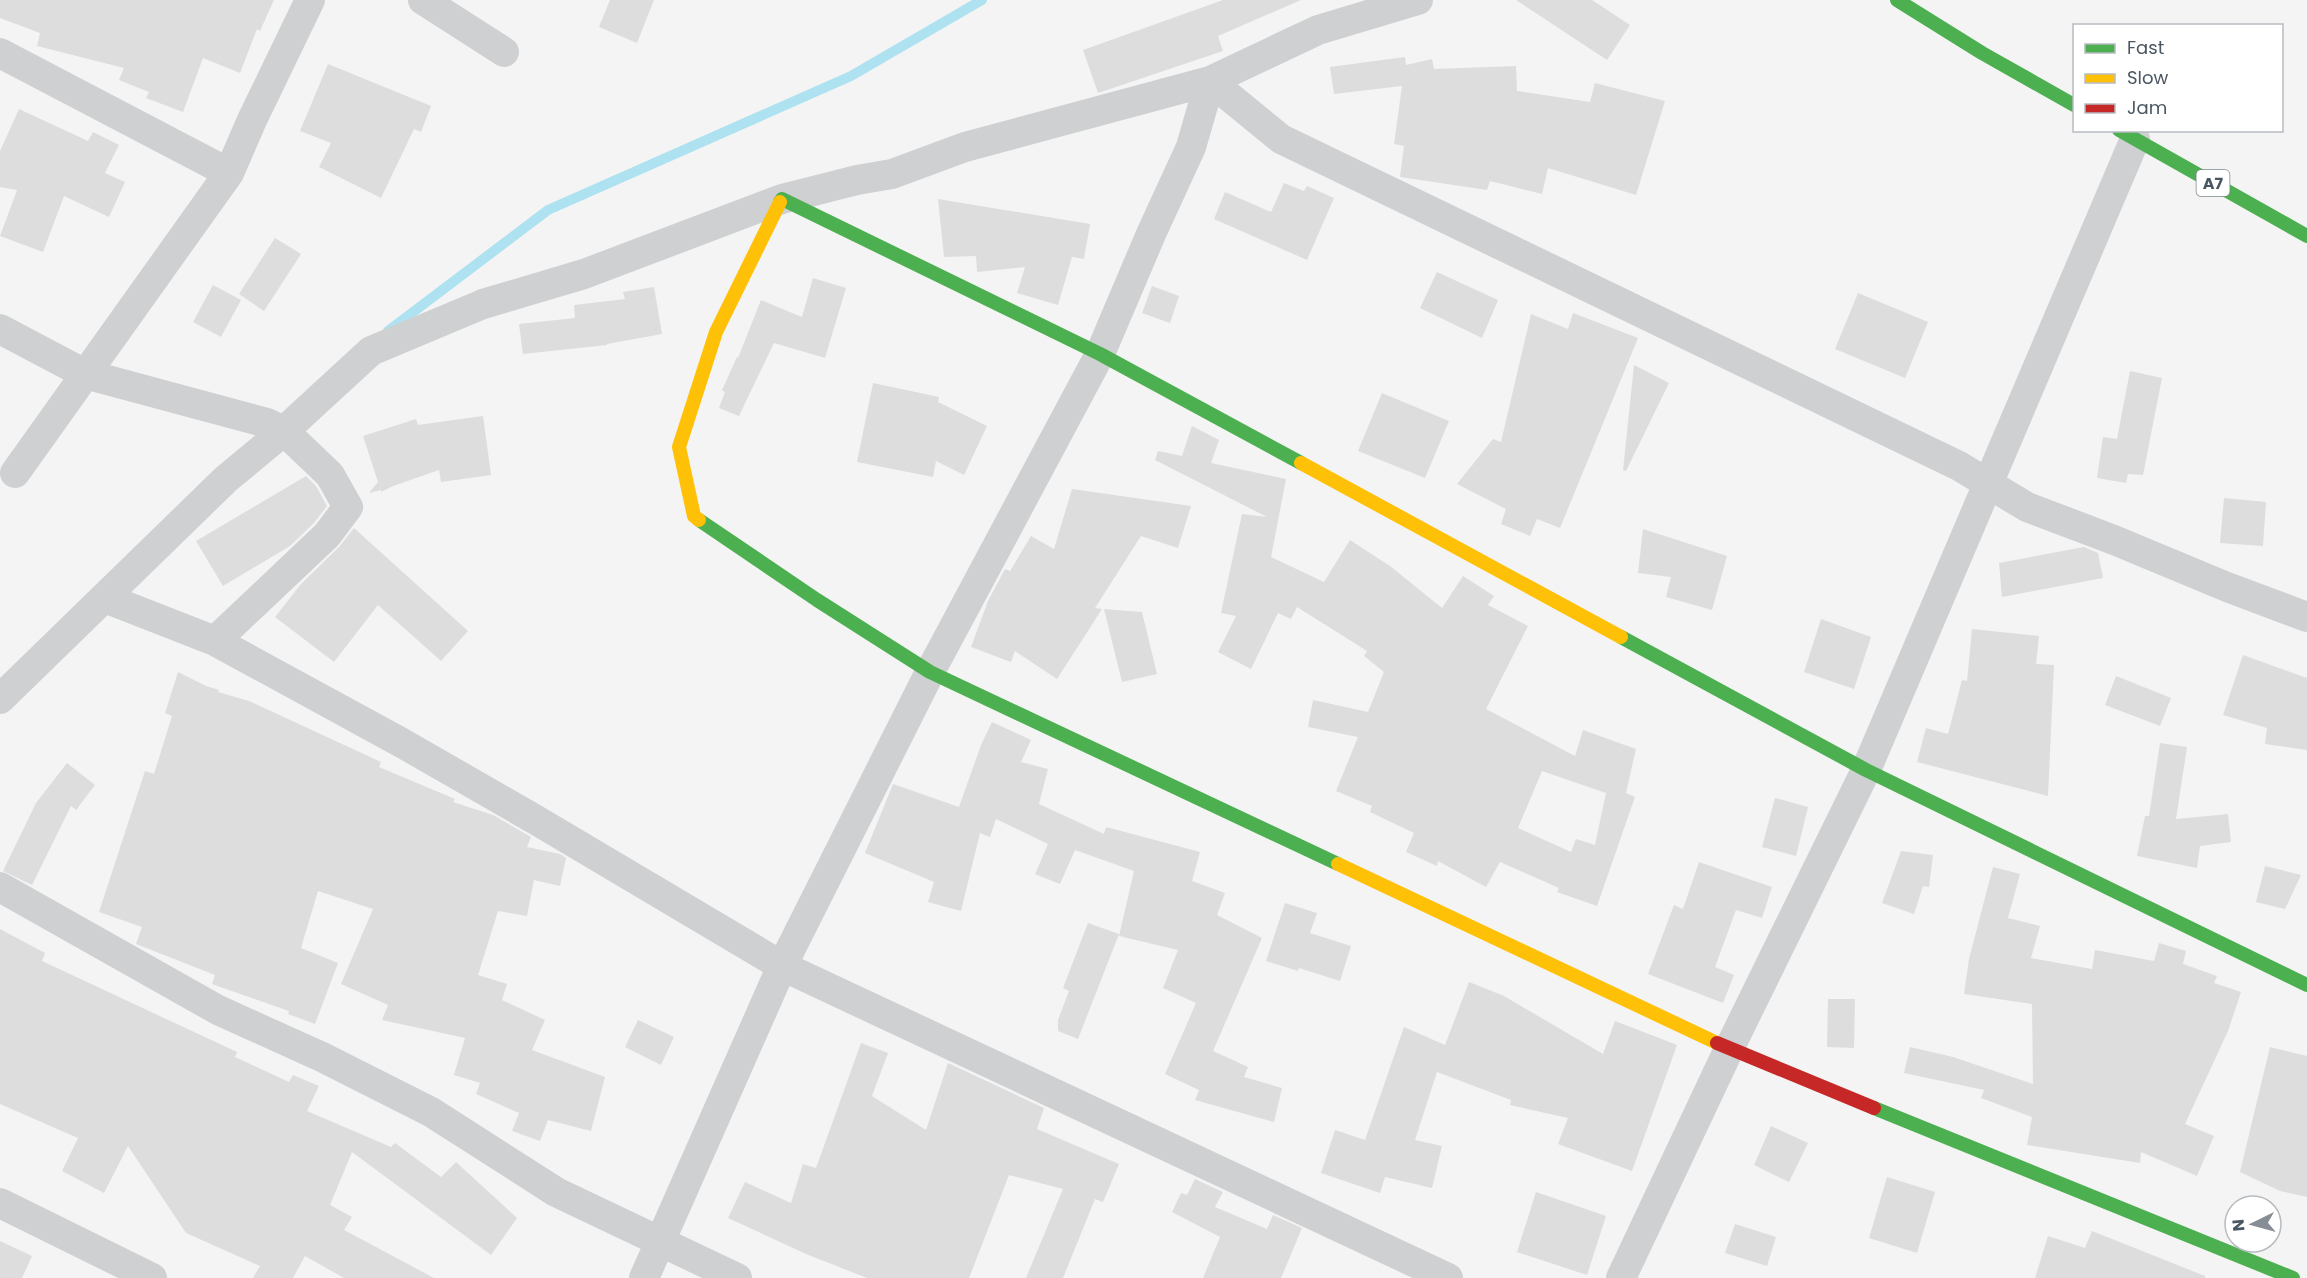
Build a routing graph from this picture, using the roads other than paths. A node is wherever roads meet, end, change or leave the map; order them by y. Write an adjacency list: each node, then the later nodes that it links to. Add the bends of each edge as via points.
1 (310, 0): 10 (street)
2 (423, 0): 5 (street)
3 (1418, 0): 7 (street, via 1317,30)
4 (1897, 0): 8 (main road, via 1982,54)
5 (504, 52)
6 (0, 53): 10 (street)
7 (1210, 81): 11 (street, via 965,147 891,174); 14 (street, via 1191,147); 18 (street, via 1281,139 1959,465)
8 (2073, 104)
9 (2127, 135): 12 (main road, A7); 18 (street)
10 (229, 173): 15 (street)
11 (782, 199): 14 (main road); 16 (street, via 584,273 483,304 371,351); 22 (main road, via 716,332 679,447 694,516)
12 (2307, 236)
13 (0, 329): 15 (street)
14 (1100, 354): 22 (street); 24 (main road)
15 (85, 374): 16 (street, via 267,423); 17 (street)
16 (284, 431): 19 (street, via 226,479); 21 (street, via 330,475 348,507 327,535)
17 (5, 476)
18 (1988, 484): 20 (street, via 2027,507); 24 (street)
19 (105, 598): 21 (street); 23 (street)
20 (2307, 617)
21 (215, 641): 26 (street, via 402,743)
22 (930, 672): 26 (street); 28 (main road)
23 (0, 699)
24 (1866, 770): 27 (main road); 28 (street)
25 (0, 887): 30 (street, via 218,1010 431,1112 556,1192)
26 (782, 966): 30 (street); 34 (street)
27 (2307, 985)
28 (1729, 1049): 35 (street); 36 (main road)
29 (0, 1203): 31 (street)
30 (661, 1243): 32 (street); 33 (street)
31 (152, 1278)
32 (644, 1278)
33 (737, 1278)
34 (1448, 1278)
35 (1621, 1278)
36 (2294, 1278)

